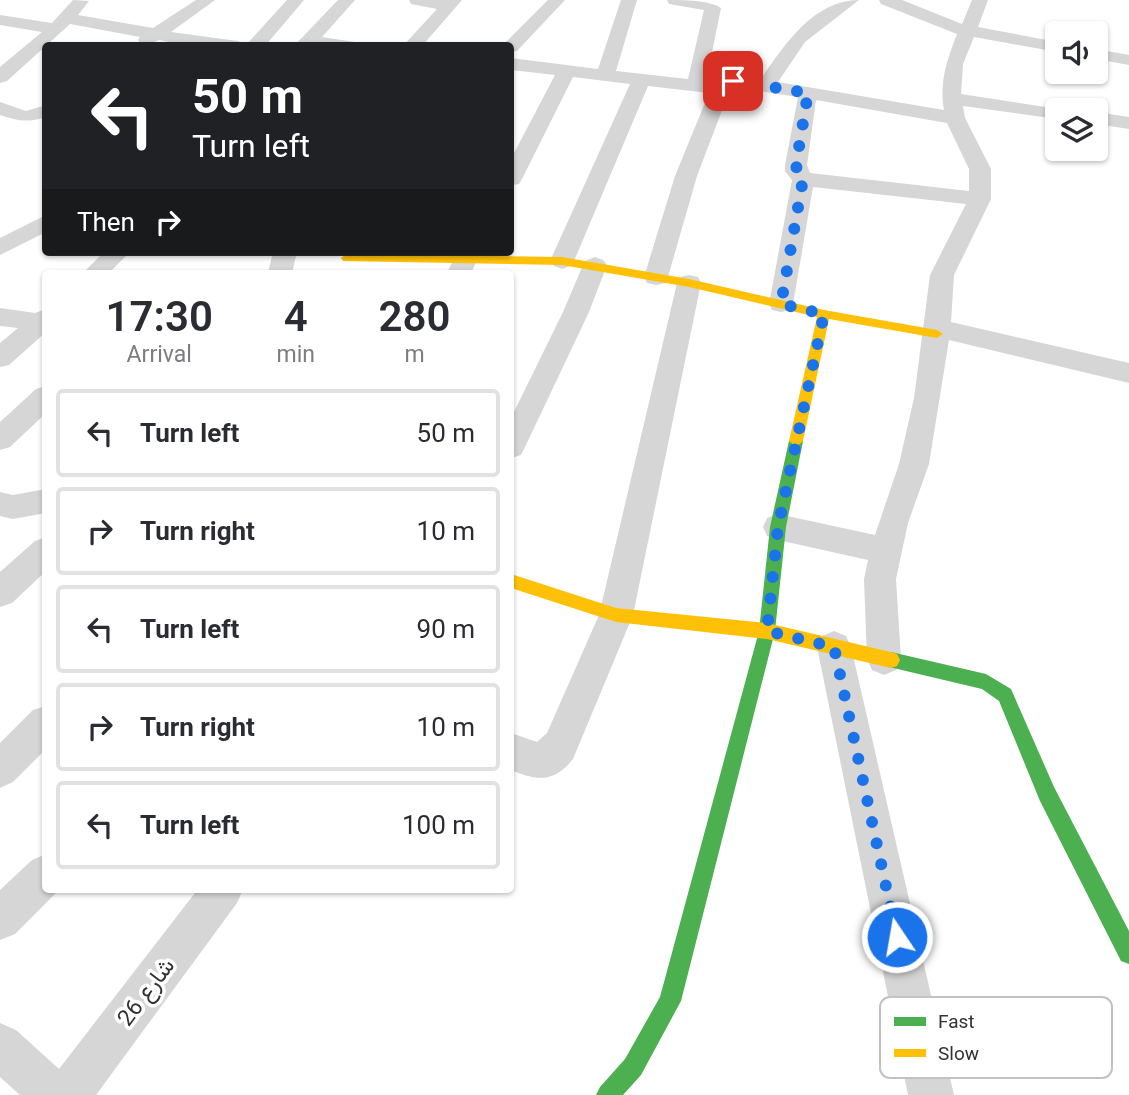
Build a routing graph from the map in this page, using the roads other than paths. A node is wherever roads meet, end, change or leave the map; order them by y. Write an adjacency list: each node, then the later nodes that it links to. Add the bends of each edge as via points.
1 (82, 0): 15 (street)
2 (206, 0): 17 (street)
3 (296, 0): 20 (street)
4 (347, 0): 21 (street)
5 (417, 0): 12 (street)
6 (557, 0): 23 (street)
7 (629, 0): 29 (street)
8 (675, 0): 33 (street, via 713,8)
9 (851, 0): 32 (street, via 798,38)
10 (887, 0): 16 (street)
11 (980, 0): 16 (street)
12 (451, 3): 22 (street)
13 (16, 7): 14 (street)
14 (1, 22): 15 (street)
15 (62, 23): 17 (street); 30 (street)
16 (967, 31): 24 (street); 37 (street, via 954,64)
17 (155, 34): 18 (street); 19 (street)
18 (144, 42)
19 (210, 42)
20 (259, 42)
21 (307, 42)
22 (416, 42)
23 (514, 44)
24 (1045, 45)
25 (1108, 56): 26 (street)
26 (1129, 60)
27 (514, 64): 28 (street)
28 (567, 70): 29 (street); 42 (street)
29 (605, 75): 31 (street)
30 (0, 77)
31 (641, 80): 33 (street); 49 (street)
32 (766, 85): 34 (street, via 733,81); 35 (street)
33 (696, 86): 34 (street)
34 (719, 89): 53 (street, via 686,176)
35 (808, 93): 37 (street); 43 (street, via 796,165)
36 (0, 108): 38 (street, via 26,117)
37 (953, 108): 39 (street); 44 (street, via 980,169)
38 (42, 112)
39 (1045, 112)
40 (1108, 119): 41 (street)
41 (1129, 122)
42 (514, 173)
43 (803, 179): 44 (street); 55 (street)
44 (980, 199): 60 (street, via 942,275)
45 (42, 224): 46 (street)
46 (0, 248)
47 (113, 256): 52 (street)
48 (347, 258): 50 (street)
49 (562, 261): 50 (street); 51 (street)
50 (464, 262)
51 (594, 265): 53 (street); 65 (street)
52 (97, 270)
53 (656, 277): 54 (street)
54 (689, 283): 55 (street); 73 (street)
55 (781, 304): 56 (street)
56 (824, 314): 60 (street); 68 (street)
57 (0, 317): 58 (street)
58 (42, 321)
59 (42, 322): 61 (street)
60 (937, 331): 62 (street); 69 (street, via 914,464)
61 (0, 358)
62 (1129, 373)
63 (42, 400): 64 (street)
64 (0, 439)
65 (514, 441)
66 (42, 502): 67 (street)
67 (0, 504)
68 (778, 527): 69 (street); 74 (street)
69 (886, 551): 76 (street, via 880,579)
70 (42, 554): 72 (street)
71 (514, 582): 73 (street)
72 (0, 593)
73 (616, 615): 74 (street); 78 (street, via 552,757 531,761)
74 (767, 631): 75 (street); 88 (street, via 670,1001 633,1067)
75 (834, 647): 76 (street); 84 (street)
76 (884, 659): 83 (street, via 986,682 1005,695 1046,794)
77 (42, 727): 79 (street)
78 (514, 752)
79 (0, 769)
80 (42, 878): 82 (street)
81 (220, 893): 87 (street, شارع 26)
82 (0, 919)
83 (1129, 953)
84 (910, 997)
85 (0, 1046): 86 (street)
86 (54, 1095)
87 (68, 1095)
88 (608, 1095)

